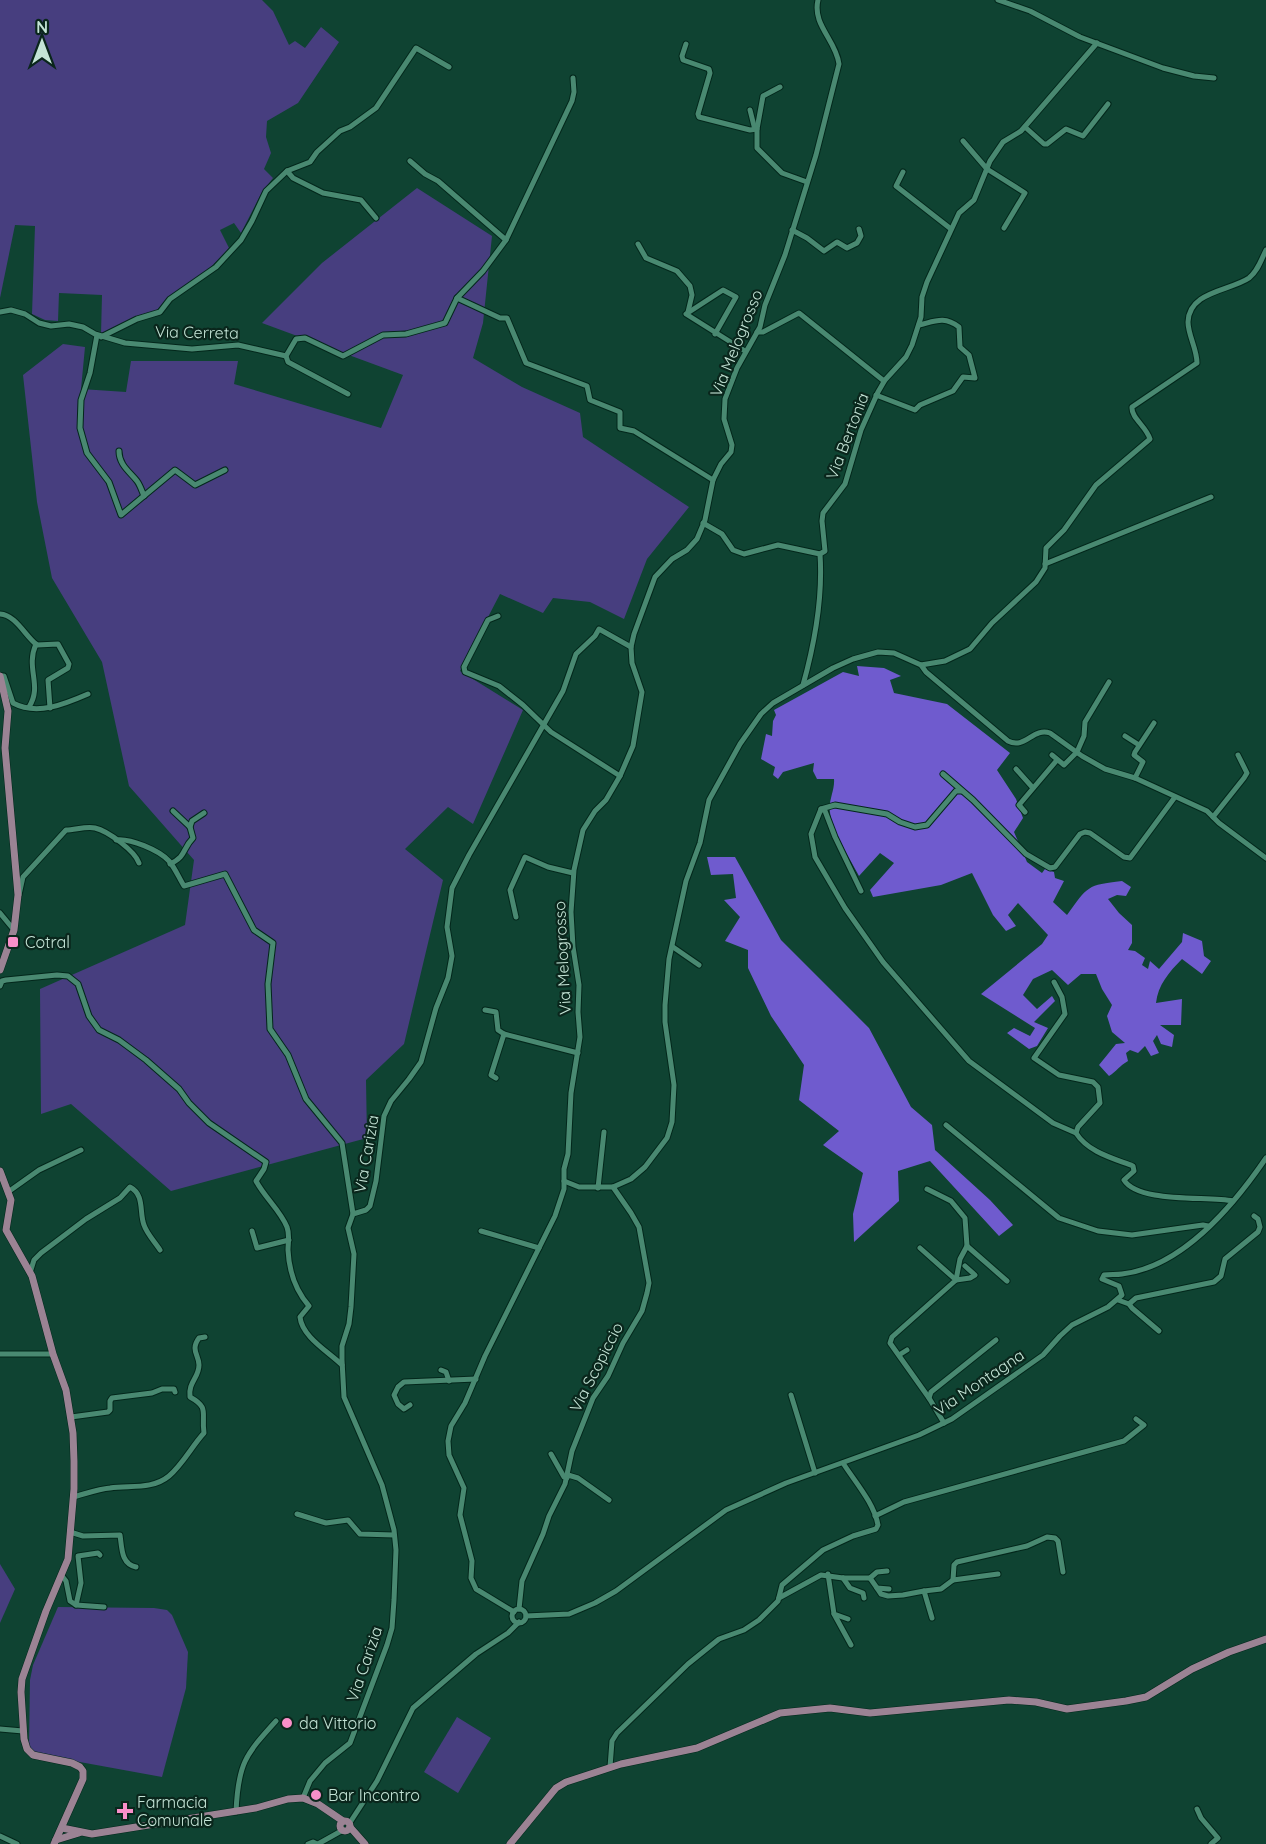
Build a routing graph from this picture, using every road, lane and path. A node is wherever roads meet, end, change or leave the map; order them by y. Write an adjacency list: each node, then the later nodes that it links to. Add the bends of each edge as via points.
1 (818, 0): 18 (street, Via Melogrosso, via 819,23 838,54 838,64)
2 (998, 0): 3 (street)
3 (1097, 43): 7 (street, via 1176,72); 11 (street, Via Bertonia)
4 (686, 44): 12 (street, via 683,60 709,69 710,73 699,117)
5 (449, 67): 16 (street, via 416,48 376,108 340,131 310,162)
6 (573, 78): 24 (street, via 573,101)
7 (1214, 78)
8 (780, 87): 12 (street, via 763,96)
9 (1108, 104): 11 (street, via 1083,136 1066,129 1044,144)
10 (750, 110): 12 (street)
11 (1025, 127): 15 (street, Via Bertonia, via 1003,142)
12 (757, 129): 18 (street, via 756,148 782,173)
13 (963, 141): 15 (street)
14 (410, 161): 24 (street)
15 (987, 169): 20 (street, via 1025,193); 22 (street, Via Bertonia, via 974,200 959,213)
16 (287, 171): 19 (street, via 323,193 361,200); 33 (street, via 266,191 241,240 216,267 170,299 160,312)
17 (903, 172): 22 (street, via 896,186)
18 (807, 182): 23 (street, Via Melogrosso)
19 (376, 218)
20 (1004, 228)
21 (859, 229): 23 (street, via 857,243 848,248 837,242 824,251)
22 (951, 229): 30 (street, Via Bertonia, via 927,282)
23 (792, 230): 31 (street, Via Melogrosso)
24 (506, 240): 27 (street)
25 (638, 244): 29 (street, via 646,258 677,271 690,286)
26 (1266, 250): 46 (street, via 1250,277 1214,291 1193,308 1188,324 1197,363 1132,407 1132,414 1150,438 1096,485 1046,548)
27 (457, 298): 35 (street, via 445,323 406,334 383,335 343,356 305,338 296,339); 41 (street, via 507,318 526,363 587,386 590,400 620,412 620,428 634,431)
28 (0, 312): 33 (street, Via Cerreta, via 11,310 51,326 82,327)
29 (688, 312): 32 (street); 32 (street, via 723,290 736,297)
30 (919, 325): 36 (street, Via Bertonia, via 906,357); 38 (street, via 949,320 959,327 960,347 969,355 975,378 963,377 953,391 915,410)
31 (757, 332): 34 (street, Via Melogrosso); 36 (street, via 799,313)
32 (715, 334): 34 (street)
33 (99, 336): 35 (street, Via Cerreta, via 125,343 192,349 238,345); 42 (street, via 81,406 80,428 87,453 109,482 121,515)
34 (745, 351): 41 (street, Via Melogrosso, via 725,399 724,419 731,452)
35 (286, 356): 37 (street, via 288,362)
36 (884, 381): 38 (street, Via Bertonia)
37 (348, 394)
38 (876, 395): 45 (street, Via Bertonia, via 845,484 823,513 825,551)
39 (119, 451): 42 (street, via 119,458)
40 (225, 470): 42 (street, via 195,485 176,470)
41 (713, 480): 44 (street, Via Melogrosso)
42 (144, 496)
43 (1211, 497): 46 (street)
44 (704, 523): 45 (street, via 722,534 733,550 744,554 778,545); 50 (street, Via Melogrosso, via 697,539 655,577)
45 (820, 554): 54 (street, Via Bertonia, via 818,614)
46 (1045, 564): 51 (street, via 1036,582 970,649 945,661)
47 (0, 614): 49 (street, via 8,615)
48 (498, 616): 59 (street, via 488,620 465,672 499,686)
49 (36, 644): 56 (street, via 31,656 36,687); 57 (street, via 58,644 69,664 48,680)
50 (631, 647): 59 (street, Via Carizia, via 599,629 576,654 563,691); 68 (street, Via Melogrosso, via 642,692 633,746)
51 (921, 665): 54 (street, via 894,653 878,652 853,659); 62 (street, via 1008,741 1020,744 1044,731)
52 (0, 676): 56 (street, via 4,676 13,703); 85 (main road, via 8,711 5,748)
53 (1109, 682): 62 (street, via 1084,723)
54 (802, 685): 89 (street, via 761,714 709,800)
55 (88, 694): 57 (street)
56 (29, 707): 57 (street)
57 (50, 708)
58 (1154, 723): 61 (street)
59 (542, 726): 68 (street); 110 (street, Via Carizia, via 452,888 447,927 452,956 448,978 420,1062 384,1116 370,1206)
60 (1125, 735): 61 (street)
61 (1139, 745): 69 (street, via 1134,755 1143,762)
62 (1077, 752): 65 (street, via 1064,765); 69 (street, via 1104,769)
63 (1052, 755): 65 (street)
64 (1238, 755): 77 (street, via 1247,773)
65 (1057, 760): 70 (street)
66 (1016, 769): 70 (street)
67 (943, 774): 71 (street)
68 (620, 776): 83 (street, Via Melogrosso, via 583,830)
69 (1135, 778): 72 (street)
70 (1033, 788): 75 (street, via 1019,805)
71 (961, 790): 72 (street, via 1026,854 1050,868 1085,832 1130,858); 73 (street, via 927,825 915,827 887,814 835,805)
72 (1175, 797): 77 (street)
73 (821, 809): 84 (street); 100 (street, via 811,834 815,857 844,908 883,962 969,1061 1053,1123)
74 (173, 811): 78 (street)
75 (1025, 812)
76 (204, 813): 78 (street)
77 (1213, 817): 80 (street)
78 (190, 827): 82 (street, via 193,838 185,853)
79 (116, 840): 81 (street, via 137,856); 82 (street, via 153,850); 85 (street, via 92,827 66,830 23,877)
80 (1266, 858)
81 (139, 863)
82 (170, 864): 110 (street, via 184,886 225,874 254,930 273,943 268,984 270,1029 288,1055 306,1098 342,1143)
83 (573, 873): 87 (street, via 525,857 510,890); 96 (street, Via Melogrosso, via 571,912 579,985)
84 (861, 891)
85 (18, 895): 88 (main road)
86 (0, 914): 88 (street)
87 (516, 917)
88 (14, 930): 91 (main road)
89 (672, 947): 90 (street); 105 (street, via 665,1022 674,1085 672,1122 667,1138 645,1167 631,1179)
90 (699, 965)
91 (0, 970)
92 (1054, 982): 100 (street, via 1065,1014 1034,1058 1059,1075 1093,1082 1098,1087 1100,1103)
93 (0, 986): 115 (street, via 6,980 57,975 68,976 76,983 99,1030 147,1061 209,1123 266,1162 256,1181 287,1227)
94 (485, 1010): 95 (street, via 496,1012 498,1030)
95 (504, 1034): 96 (street); 97 (street, via 491,1075)
96 (578, 1053): 104 (street, Via Melogrosso)
97 (496, 1078)
98 (946, 1125): 112 (street, via 1059,1218 1098,1231 1132,1235)
99 (604, 1132): 106 (street)
100 (1076, 1132): 109 (street, via 1095,1151 1132,1166 1134,1171 1124,1180 1128,1187 1149,1195)
101 (81, 1150): 108 (street)
102 (1266, 1158): 109 (street)
103 (0, 1171): 108 (main road)
104 (564, 1182): 106 (street); 118 (street, Via Melogrosso, via 560,1203)
105 (612, 1187): 106 (street); 149 (street, Via Scopiccio, via 639,1227 649,1282 642,1311 593,1398 572,1451)
106 (598, 1188)
107 (927, 1188): 116 (street, via 951,1201 965,1218)
108 (8, 1192): 123 (main road, via 6,1230)
109 (1233, 1201): 112 (street)
110 (352, 1214): 135 (street, Via Carizia, via 348,1228 354,1254 351,1307)
111 (1254, 1216): 127 (street, via 1260,1227 1258,1232 1225,1259 1221,1276 1214,1282 1136,1298)
112 (1208, 1226): 126 (street, via 1185,1248 1159,1263 1121,1275 1104,1275 1099,1280 1119,1286 1122,1294)
113 (252, 1231): 117 (street)
114 (481, 1231): 118 (street)
115 (289, 1240): 117 (street); 135 (street, via 293,1277 309,1306 300,1317 301,1325)
116 (967, 1246): 124 (street); 125 (street)
117 (257, 1248): 121 (street)
118 (539, 1248): 137 (street, Via Melogrosso)
119 (920, 1248): 124 (street)
120 (160, 1250): 123 (street, via 144,1226 141,1200 130,1187 41,1253)
121 (260, 1256)
122 (965, 1266): 124 (street, via 975,1275)
123 (30, 1273): 133 (main road)
124 (956, 1280): 134 (street, via 892,1337 890,1343)
125 (1007, 1281)
126 (1118, 1300): 127 (street); 145 (street, Via Montagna, via 1072,1325 1043,1355)
127 (1129, 1304): 128 (street)
128 (1159, 1331)
129 (205, 1337): 150 (street, via 196,1343 199,1365 189,1390 190,1398 199,1401 203,1408 204,1432 188,1454 158,1483 108,1488)
130 (996, 1340): 141 (street, via 930,1392)
131 (907, 1350): 134 (street)
132 (0, 1354): 133 (street)
133 (53, 1354): 143 (main road)
134 (899, 1355): 141 (street)
135 (342, 1365): 155 (street, Via Carizia, via 344,1397 382,1485)
136 (441, 1370): 138 (street)
137 (476, 1379): 138 (street); 173 (street, Via Melogrosso, via 451,1426 449,1455 464,1488 460,1515 472,1561 471,1578 476,1589)
138 (449, 1381): 142 (street, via 417,1385 404,1382 394,1395 404,1409)
139 (174, 1392): 143 (street, via 162,1389 112,1398 108,1412)
140 (791, 1395): 148 (street)
141 (929, 1398): 145 (street)
142 (410, 1405)
143 (71, 1417): 150 (main road)
144 (1136, 1419): 153 (street, via 1144,1425 1124,1441 904,1502)
145 (944, 1423): 147 (street, Via Montagna)
146 (551, 1454): 149 (street, via 564,1477)
147 (843, 1463): 148 (street, Via Montagna); 153 (street)
148 (815, 1473): 175 (street, Via Montagna, via 726,1510 595,1603 569,1614)
149 (567, 1476): 151 (street, via 578,1478); 173 (street, Via Scopiccio, via 522,1581)
150 (73, 1497): 154 (main road)
151 (609, 1500)
152 (297, 1514): 155 (street, via 326,1523 348,1520 360,1534)
153 (875, 1516): 169 (street, via 876,1529 823,1550 782,1585)
154 (70, 1532): 157 (street, via 82,1536 120,1535 124,1559); 162 (main road)
155 (394, 1535): 185 (street, Via Carizia, via 394,1600 387,1645 350,1743 327,1761 310,1781)
156 (100, 1556): 171 (street, via 78,1556 81,1583)
157 (136, 1567)
158 (887, 1571): 164 (street)
159 (1063, 1572): 165 (street, via 1058,1541 1047,1537 1027,1546 957,1562)
160 (998, 1574): 165 (street)
161 (828, 1575): 163 (street); 169 (street); 174 (street)
162 (62, 1576): 171 (street, via 70,1601); 183 (main road, via 24,1672)
163 (843, 1578): 164 (street); 170 (street)
164 (870, 1578): 166 (street)
165 (953, 1580): 168 (street, via 941,1589)
166 (877, 1588): 167 (street); 168 (street, via 888,1596)
167 (889, 1588)
168 (924, 1591): 176 (street)
169 (779, 1598): 184 (street, via 759,1620 719,1639 688,1664 617,1732 612,1741)
170 (864, 1598)
171 (76, 1605): 172 (street)
172 (104, 1607)
173 (516, 1610): 175 (street, via 523,1610); 178 (street, via 514,1620)
174 (834, 1614): 177 (street); 180 (street)
175 (526, 1616): 178 (street)
176 (933, 1618)
177 (848, 1619)
178 (519, 1622): 189 (street, via 413,1708 377,1781)
179 (1266, 1639): 184 (main road, via 1192,1669 1146,1697 1067,1708 1008,1700 870,1713 830,1708 780,1713 697,1748)
180 (851, 1645)
181 (276, 1721): 187 (street, via 249,1751 243,1764)
182 (0, 1729): 183 (street)
183 (23, 1731): 188 (main road, via 30,1754 70,1762 82,1769 83,1779)
184 (610, 1767): 198 (main road, via 556,1788)
185 (303, 1798): 187 (main road); 189 (main road, via 318,1804)
186 (1197, 1809): 199 (street, via 1218,1838)
187 (236, 1812): 191 (main road, via 92,1834)
188 (65, 1820): 190 (main road); 191 (main road)
189 (345, 1825): 196 (street); 197 (main road)
190 (62, 1828): 191 (main road); 193 (main road)
191 (72, 1832): 193 (main road)
192 (0, 1836): 194 (street)
193 (53, 1843)
194 (17, 1844)
195 (308, 1844): 196 (street)
196 (318, 1844)
197 (365, 1844)
198 (510, 1844)
199 (1211, 1844)

